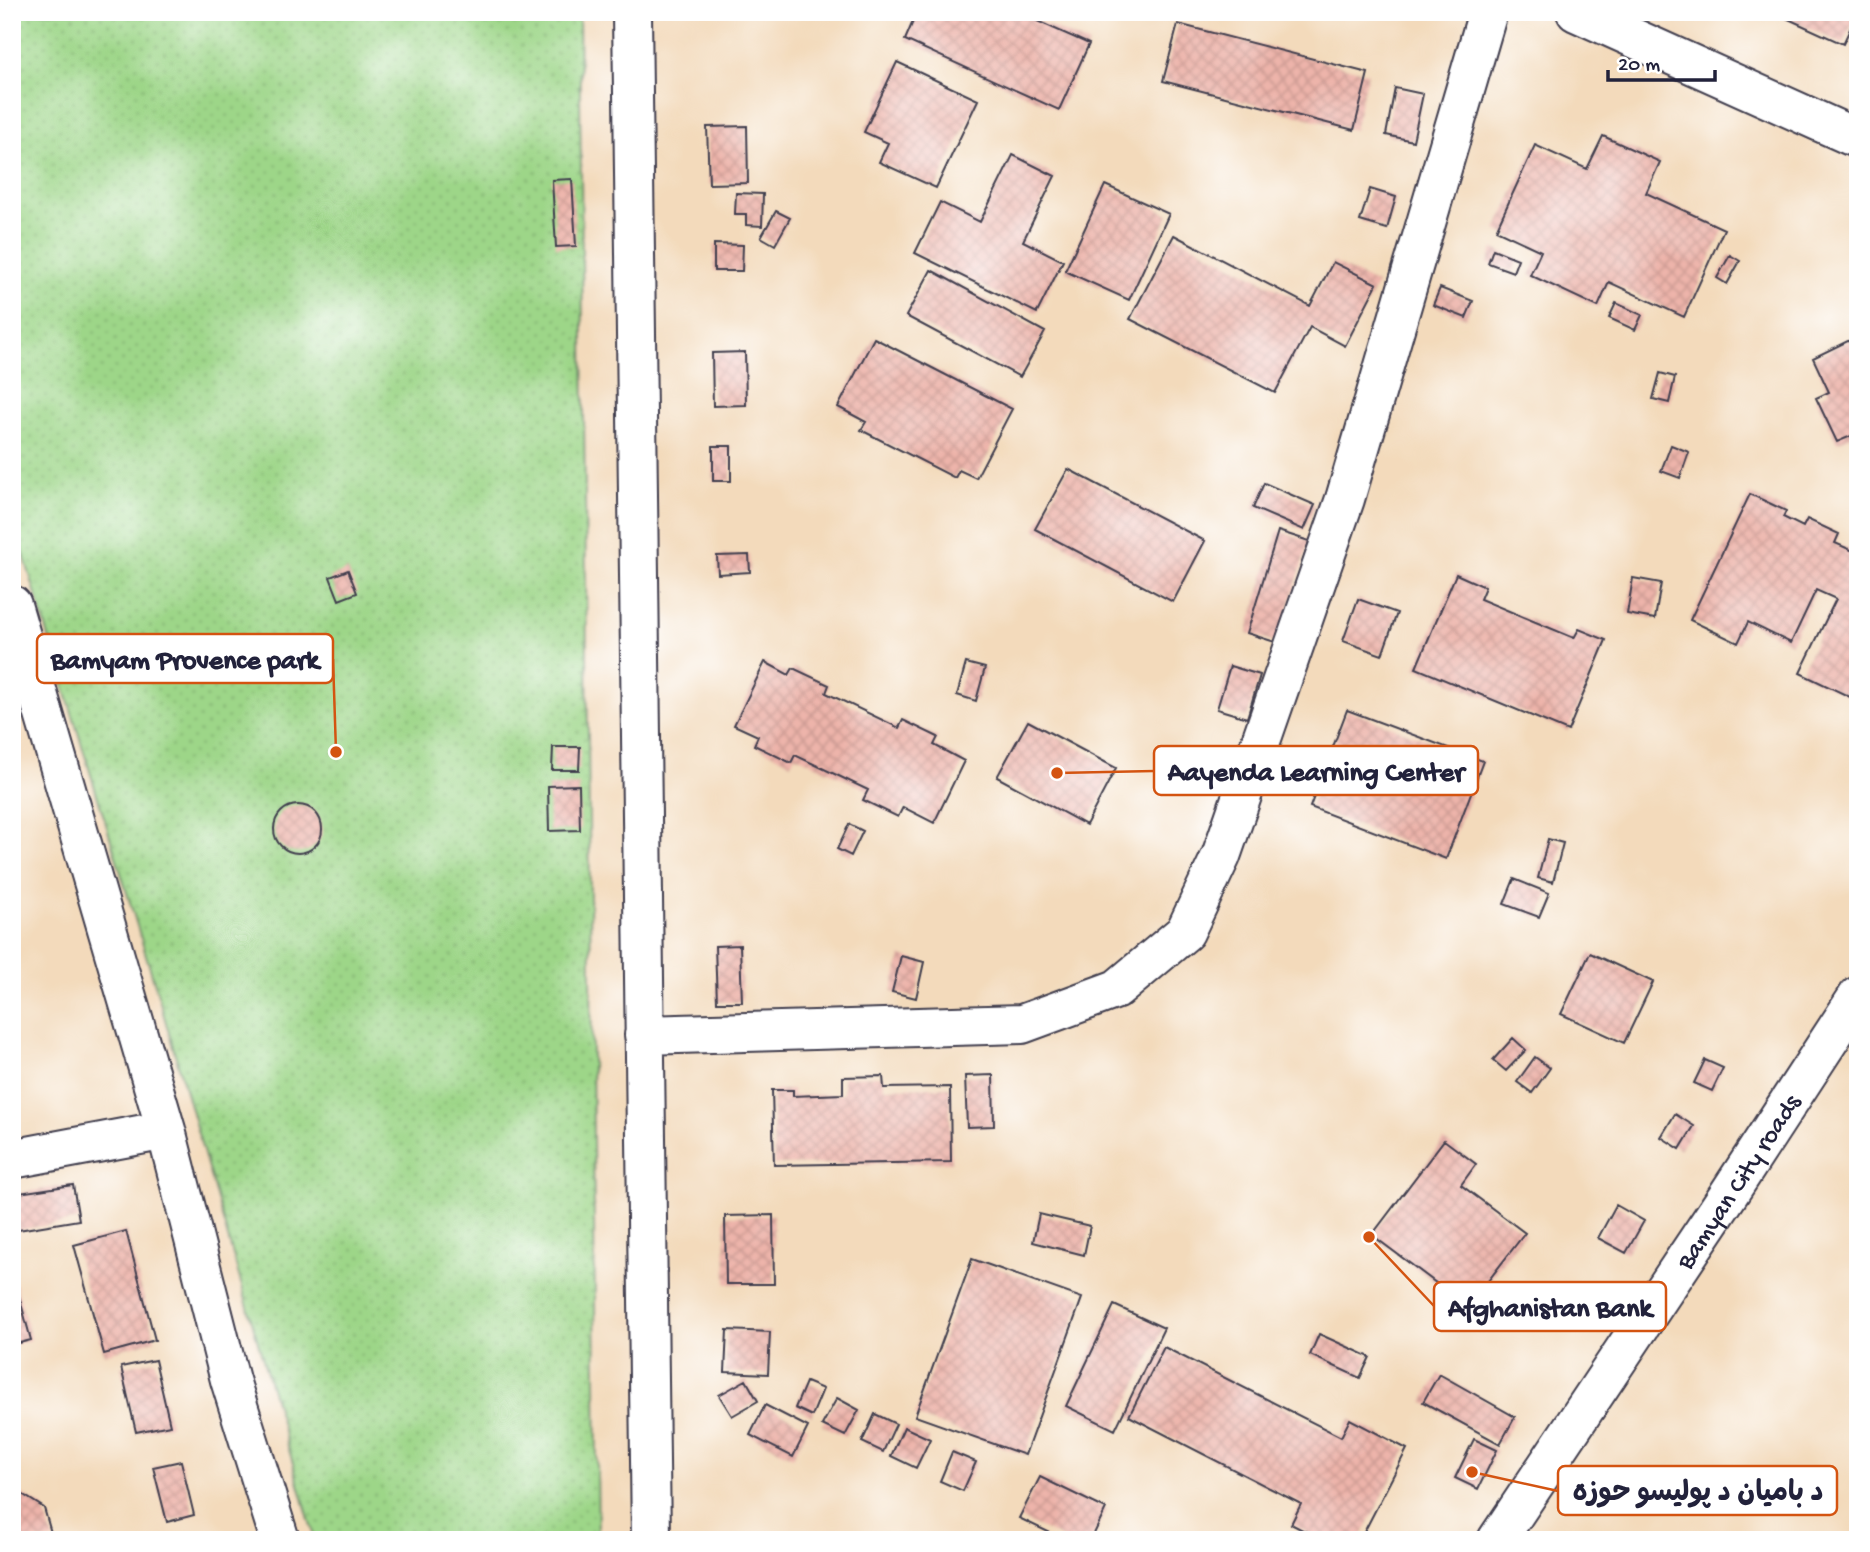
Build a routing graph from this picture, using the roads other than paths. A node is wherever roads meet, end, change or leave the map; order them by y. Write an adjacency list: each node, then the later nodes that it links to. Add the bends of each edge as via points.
1 (632, 12): 7 (street)
2 (1488, 12): 7 (street, via 1345,499 1221,856 1185,932 1117,989 1022,1024)
3 (1576, 12): 4 (street)
4 (1858, 139)
5 (12, 605): 8 (street)
6 (1858, 996): 12 (street, Bamyan City roads)
7 (645, 1035): 11 (street)
8 (166, 1130): 9 (street); 10 (street, via 230,1380)
9 (12, 1159)
10 (280, 1540)
11 (651, 1540)
12 (1497, 1540)

